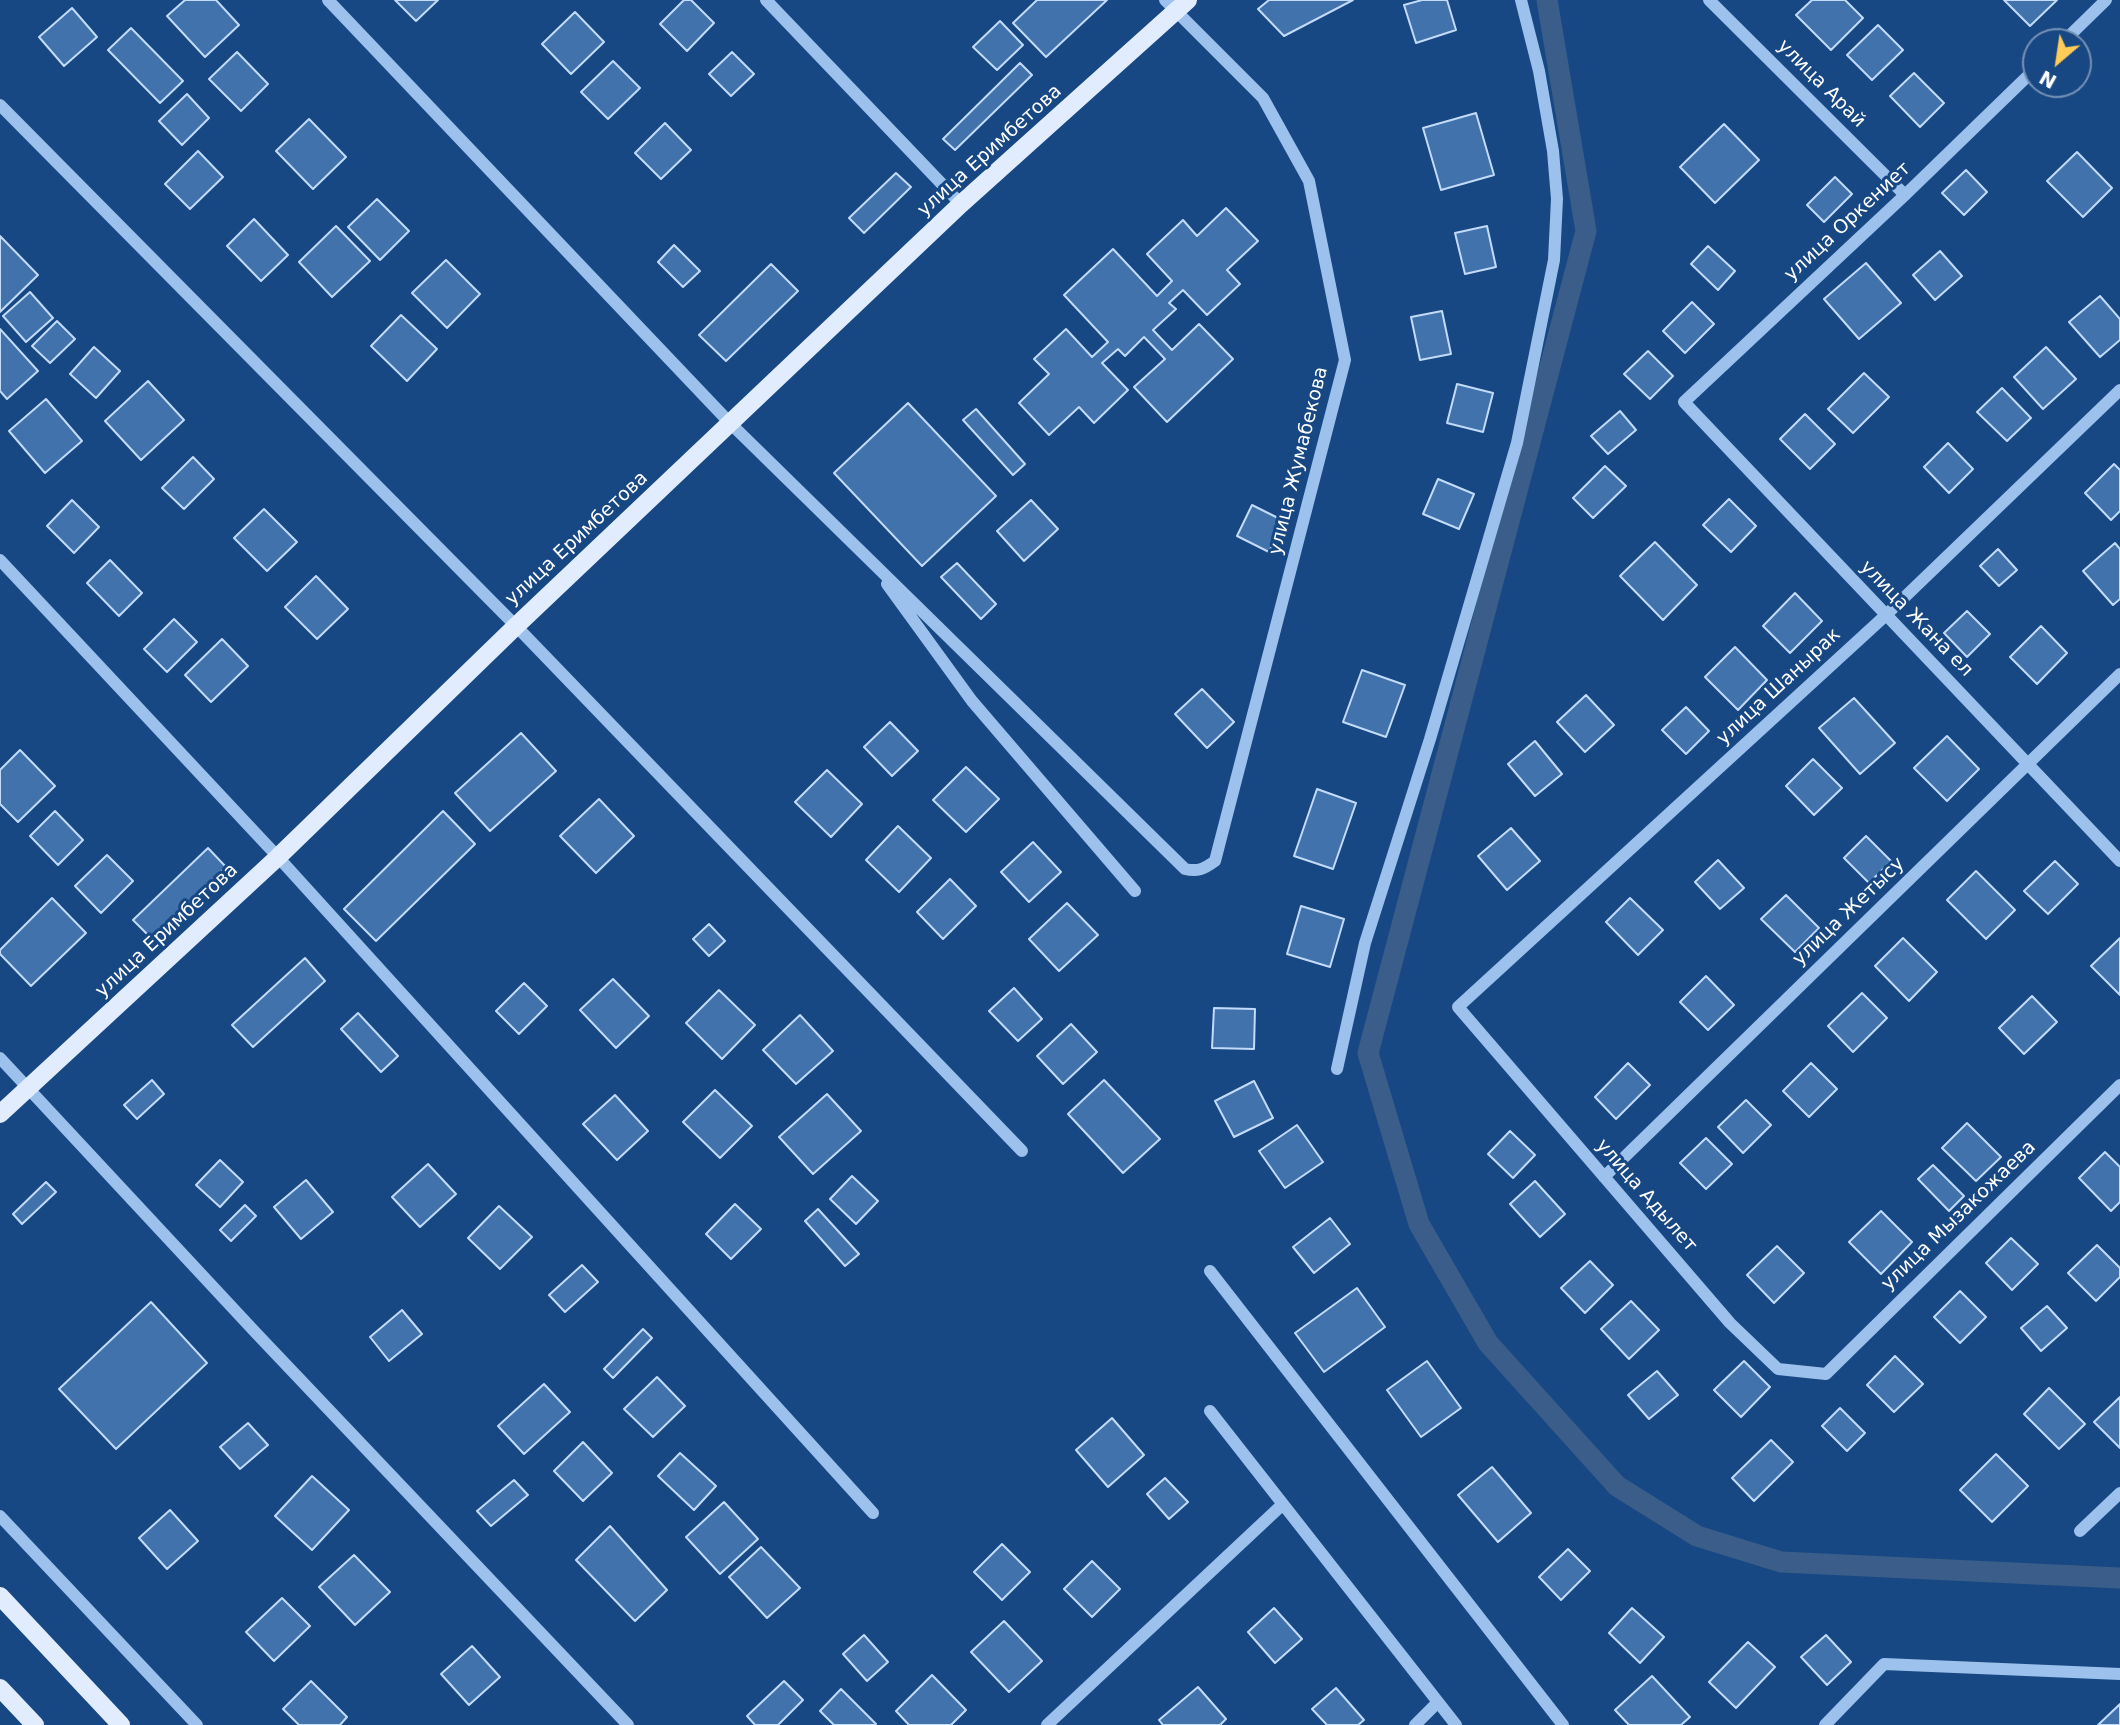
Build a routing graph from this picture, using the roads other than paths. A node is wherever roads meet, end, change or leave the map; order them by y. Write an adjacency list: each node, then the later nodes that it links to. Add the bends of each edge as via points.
1 (328, 0): 14 (street)
2 (766, 0): 11 (street)
3 (1521, 0): 26 (street, via 1553,151 1554,260 1517,443 1365,943)
4 (1709, 0): 10 (street, улица Арай)
5 (2106, 0): 7 (street)
6 (1176, 4): 11 (main road, улица Еримбетова); 15 (street, улица Жумабекова, via 1263,99 1309,181 1345,360 1215,861 1204,869 1185,869)
7 (2077, 28)
8 (2022, 82): 10 (street, улица Оркениет)
9 (0, 105): 18 (street)
10 (1905, 195): 13 (street, улица Оркениет)
11 (961, 204): 14 (main road, улица Еримбетова)
12 (2120, 390): 17 (street, улица Шанырак)
13 (1684, 402): 17 (street, улица Жана ел)
14 (730, 423): 15 (street); 18 (main road, улица Еримбетова)
15 (866, 556): 23 (street, via 972,701)
16 (0, 560): 21 (street)
17 (1886, 615): 20 (street, улица Жана ел); 24 (street, улица Шанырак)
18 (516, 626): 21 (main road, улица Еримбетова); 30 (street)
19 (2120, 674): 20 (street, улица Жетысу)
20 (2028, 764): 22 (street, улица Жана ел); 31 (street, улица Жетысу)
21 (278, 857): 28 (main road, улица Еримбетова); 37 (street)
22 (2120, 861)
23 (1135, 891)
24 (1458, 1007): 31 (street, улица Адылет)
25 (0, 1058): 28 (street)
26 (1337, 1069)
27 (2120, 1085): 33 (street, улица Мызакожаева)
28 (28, 1088): 29 (main road, улица Еримбетова); 47 (street)
29 (0, 1114)
30 (1022, 1151)
31 (1604, 1177): 33 (street, улица Адылет, via 1730,1323 1778,1369)
32 (1210, 1271): 51 (street)
33 (1826, 1374)
34 (1210, 1411): 36 (street)
35 (2120, 1493): 39 (street)
36 (1283, 1504): 43 (street); 48 (street)
37 (873, 1513)
38 (0, 1516): 46 (street)
39 (2080, 1531)
40 (0, 1596): 45 (main road)
41 (2120, 1674): 52 (street, via 1884,1664)
42 (0, 1688): 44 (main road)
43 (1438, 1702): 49 (street); 50 (street)
44 (35, 1725)
45 (121, 1725)
46 (197, 1725)
47 (628, 1725)
48 (1047, 1725)
49 (1415, 1725)
50 (1456, 1725)
51 (1563, 1725)
52 (1825, 1725)

